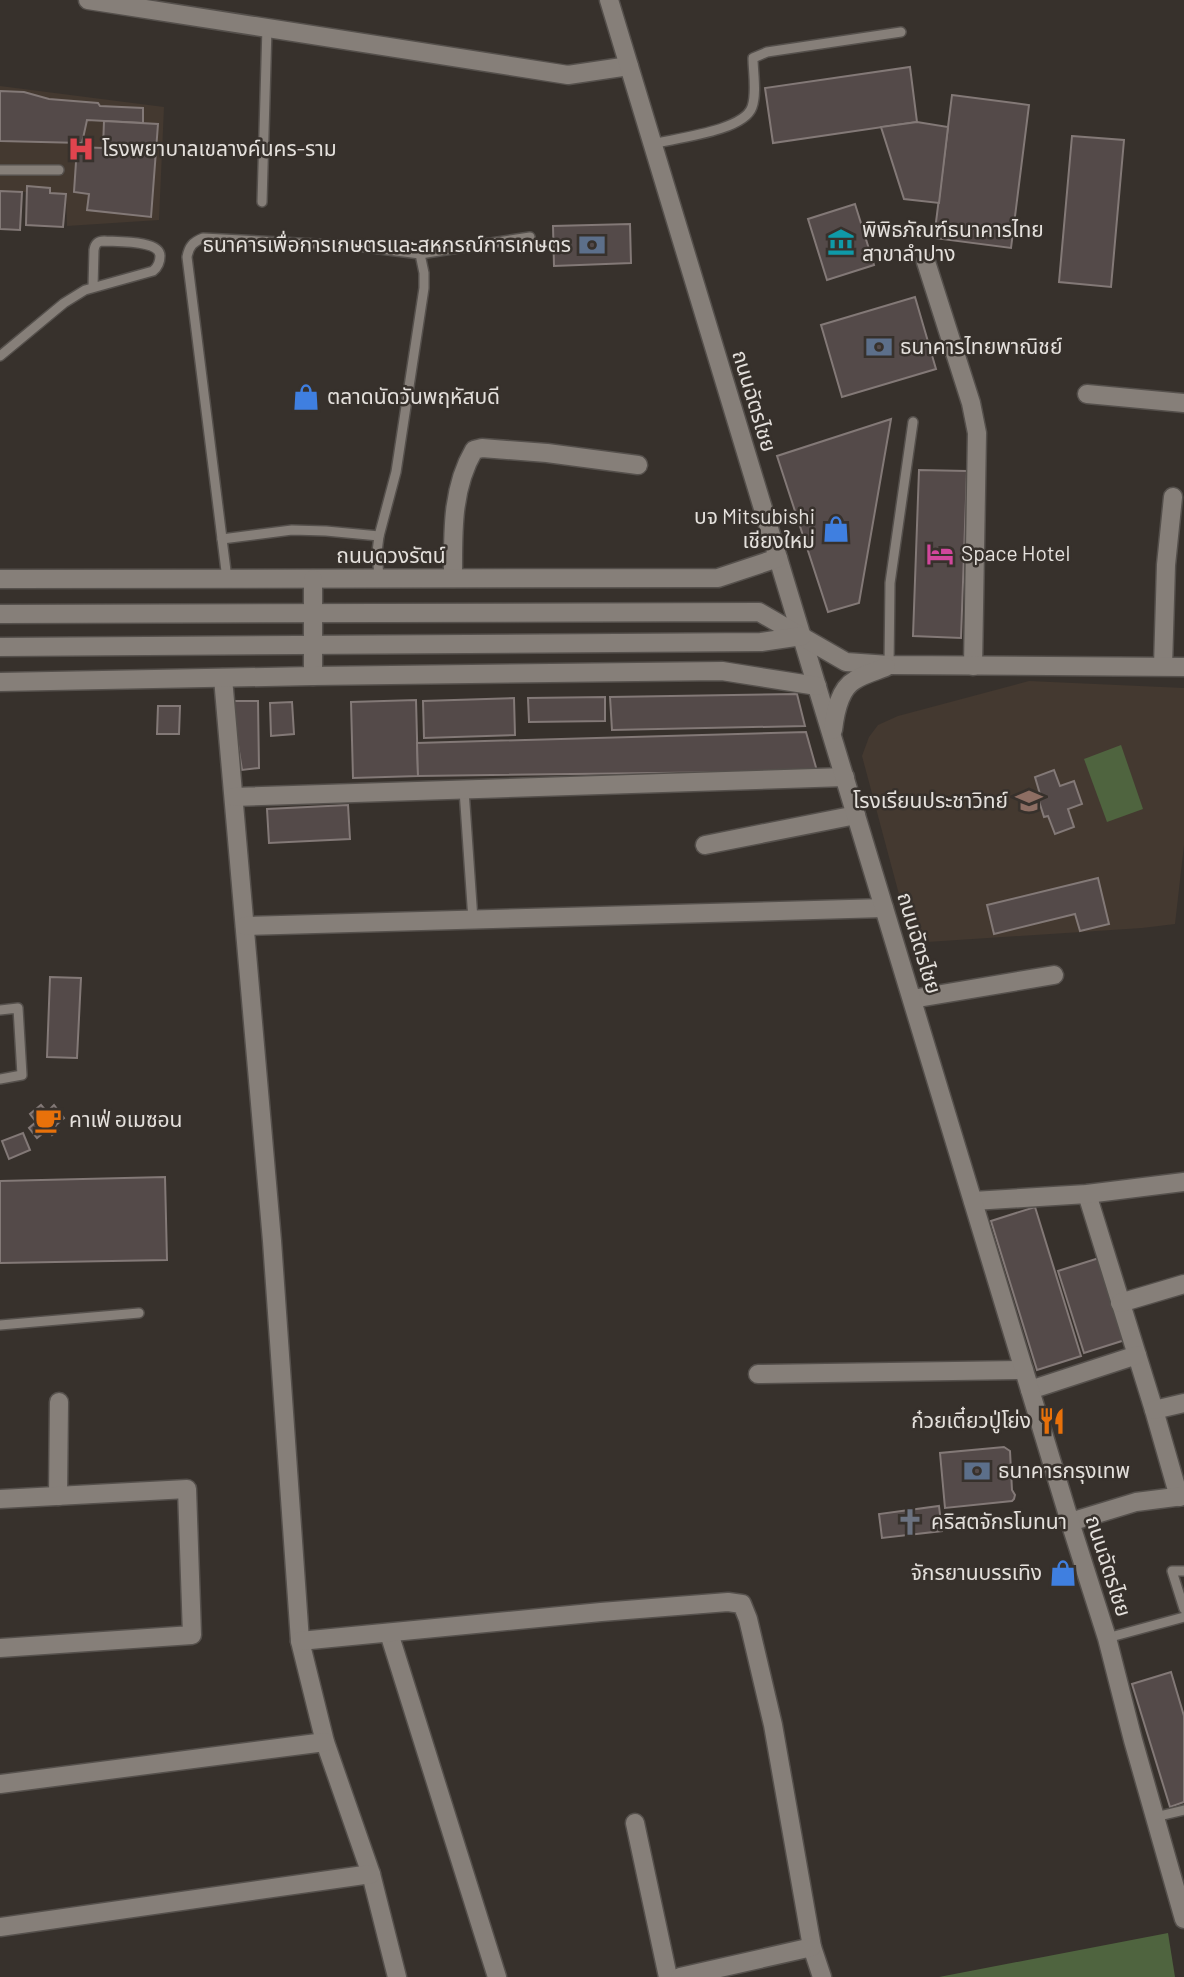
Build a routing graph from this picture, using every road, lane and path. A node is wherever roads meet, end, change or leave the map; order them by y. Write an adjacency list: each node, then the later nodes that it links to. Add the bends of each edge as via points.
1 (88, 0): 3 (street)
2 (609, 0): 5 (street, ถนนฉัตรไชย)
3 (267, 27): 5 (street, via 568,75); 9 (lane)
4 (901, 32): 6 (lane, via 766,52 753,58 750,114 729,127)
5 (629, 66): 6 (street, ถนนฉัตรไชย)
6 (652, 144): 22 (street, ถนนฉัตรไชย)
7 (0, 170): 8 (lane)
8 (59, 170)
9 (262, 202)
10 (530, 237): 11 (lane)
11 (420, 254): 20 (lane, via 424,288 396,472); 21 (lane, via 203,238 188,249)
12 (926, 262): 34 (street, via 977,433)
13 (93, 287): 13 (lane, via 153,271 159,263 158,249 148,244 98,242); 14 (lane, via 64,303)
14 (0, 356)
15 (1087, 394): 16 (street)
16 (1184, 403)
17 (913, 422): 33 (lane, via 890,583)
18 (638, 464): 24 (street, via 474,450 456,506)
19 (1173, 497): 35 (street)
20 (379, 536): 21 (lane, via 292,530); 23 (lane)
21 (222, 539): 26 (lane)
22 (778, 558): 24 (street, ถนนดวงรัตน์, via 718,578); 30 (street, ถนนฉัตรไชย)
23 (379, 578): 24 (street, ถนนดวงรัตน์); 27 (street, ถนนดวงรัตน์)
24 (453, 578)
25 (0, 579): 26 (street, ถนนดวงรัตน์)
26 (227, 579): 27 (street, ถนนดวงรัตน์)
27 (313, 579): 29 (street)
28 (0, 614): 29 (street)
29 (313, 614): 30 (street, via 759,612); 31 (street)
30 (802, 636): 31 (street, via 761,642); 33 (street, via 846,662); 40 (street, ถนนฉัตรไชย)
31 (313, 644): 32 (street); 37 (street)
32 (0, 647)
33 (890, 665): 34 (street); 41 (street, via 852,681 842,695)
34 (973, 666): 35 (street)
35 (1163, 666): 36 (street)
36 (1184, 667)
37 (313, 676): 38 (street); 40 (street, via 722,671)
38 (223, 678): 39 (street); 44 (street)
39 (0, 682)
40 (817, 686): 41 (street, ถนนฉัตรไชย)
41 (832, 735): 42 (street, ถนนฉัตรไชย)
42 (845, 777): 43 (street); 45 (street, ถนนฉัตรไชย)
43 (464, 790): 44 (street); 48 (lane)
44 (234, 797): 49 (street)
45 (856, 815): 46 (street); 47 (street, ถนนฉัตรไชย)
46 (705, 845)
47 (884, 908): 48 (street); 51 (street, ถนนฉัตรไชย)
48 (473, 920): 49 (street)
49 (245, 926): 77 (street)
50 (1054, 975): 51 (street)
51 (912, 999): 56 (street, ถนนฉัตรไชย)
52 (0, 1010): 53 (lane, via 18,1008 22,1075)
53 (0, 1079)
54 (1184, 1182): 55 (street)
55 (1087, 1194): 56 (street); 58 (street)
56 (973, 1201): 62 (street, ถนนฉัตรไชย)
57 (1184, 1284): 58 (street)
58 (1120, 1303): 61 (street)
59 (139, 1314): 60 (lane)
60 (0, 1325)
61 (1136, 1355): 64 (street); 67 (street)
62 (1024, 1370): 63 (street); 64 (street, ถนนฉัตรไชย)
63 (758, 1374)
64 (1030, 1390): 71 (street, ถนนฉัตรไชย)
65 (59, 1402): 68 (street)
66 (1184, 1404): 67 (street)
67 (1154, 1410): 69 (street)
68 (58, 1496): 70 (street); 78 (street, via 187,1489 192,1636)
69 (1181, 1497): 71 (street, via 1136,1502)
70 (0, 1499)
71 (1070, 1522): 76 (street, ถนนฉัตรไชย)
72 (1184, 1572): 73 (lane, via 1172,1572)
73 (1184, 1609)
74 (1184, 1617): 76 (lane)
75 (389, 1633): 77 (street); 88 (street, via 742,1604 773,1725); 90 (street)
76 (1107, 1639): 82 (street, ถนนฉัตรไชย)
77 (300, 1641): 79 (street)
78 (0, 1648)
79 (326, 1742): 80 (street); 84 (street)
80 (0, 1784)
81 (1184, 1810): 82 (lane)
82 (1155, 1817): 85 (street, ถนนฉัตรไชย)
83 (635, 1822): 91 (street)
84 (371, 1874): 86 (street); 89 (street)
85 (1181, 1911): 87 (street, ถนนฉัตรไชย)
86 (0, 1927)
87 (1184, 1934)
88 (812, 1947): 92 (street); 93 (street)
89 (397, 1977)
90 (497, 1977)
91 (668, 1977)
92 (680, 1977)
93 (822, 1977)

